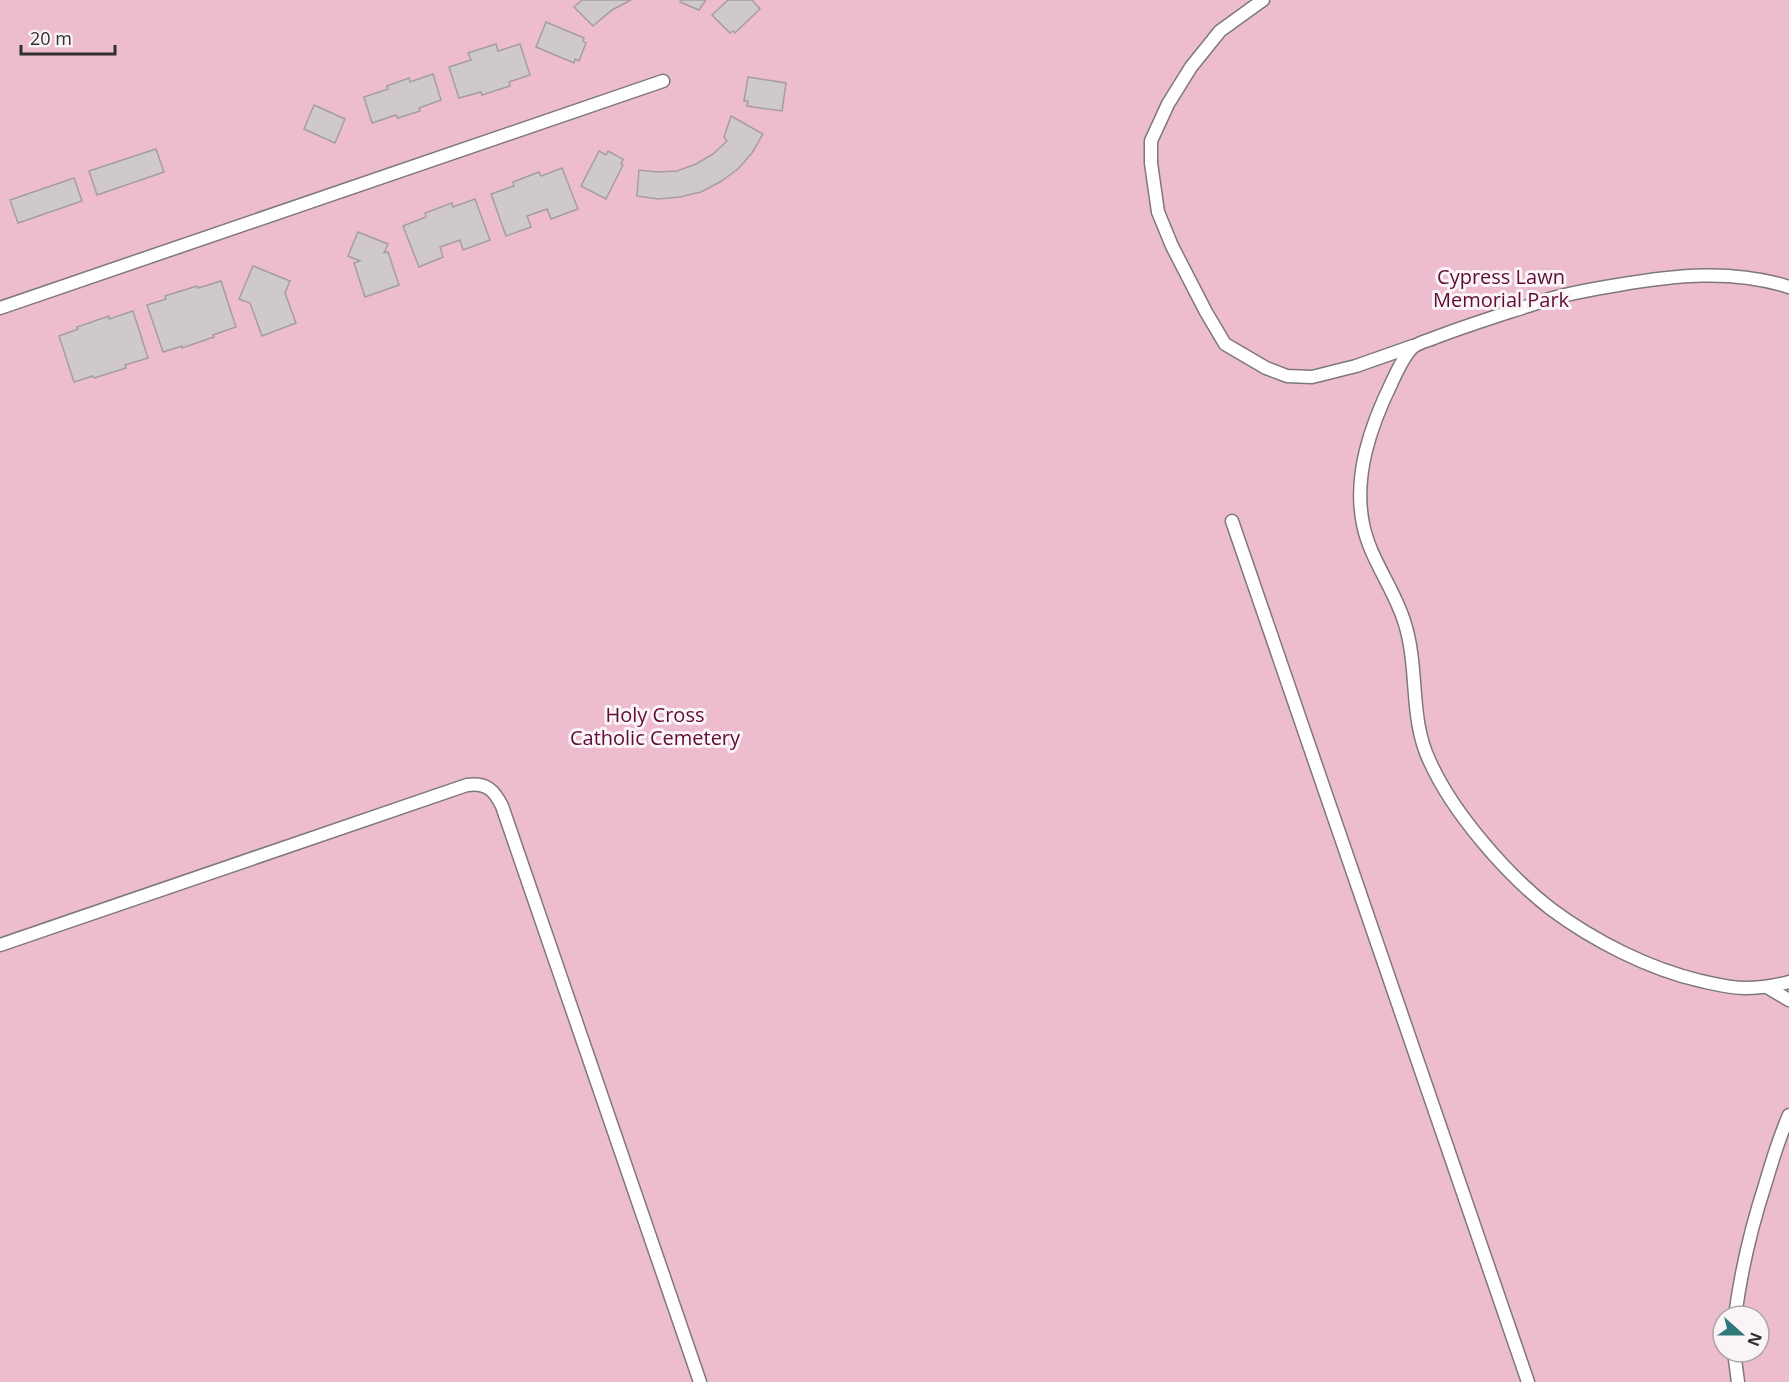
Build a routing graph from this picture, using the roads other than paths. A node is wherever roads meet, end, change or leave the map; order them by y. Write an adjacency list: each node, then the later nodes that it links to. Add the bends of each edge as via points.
1 (1263, 0): 5 (lane, via 1220,31 1191,67 1151,141 1150,163 1158,212 1172,246 1225,344 1266,368 1287,376 1312,377)
2 (663, 81): 4 (lane)
3 (1789, 287): 5 (lane, via 1743,276 1677,276 1635,282 1564,294)
4 (0, 308)
5 (1413, 346): 9 (lane, via 1384,398 1372,431 1360,480 1361,504 1373,555 1398,602 1411,647 1415,701 1428,759 1449,798 1508,869 1551,909 1590,934 1630,956 1689,978 1742,988)
6 (1232, 521): 15 (lane)
7 (0, 945): 14 (lane, via 467,785 483,784 490,788 502,806)
8 (1789, 982): 9 (lane)
9 (1767, 987): 10 (lane)
10 (1789, 1000)
11 (1789, 1114): 12 (lane, via 1754,1220)
12 (1737, 1304)
13 (1736, 1364): 16 (lane)
14 (700, 1382)
15 (1527, 1382)
16 (1738, 1382)

